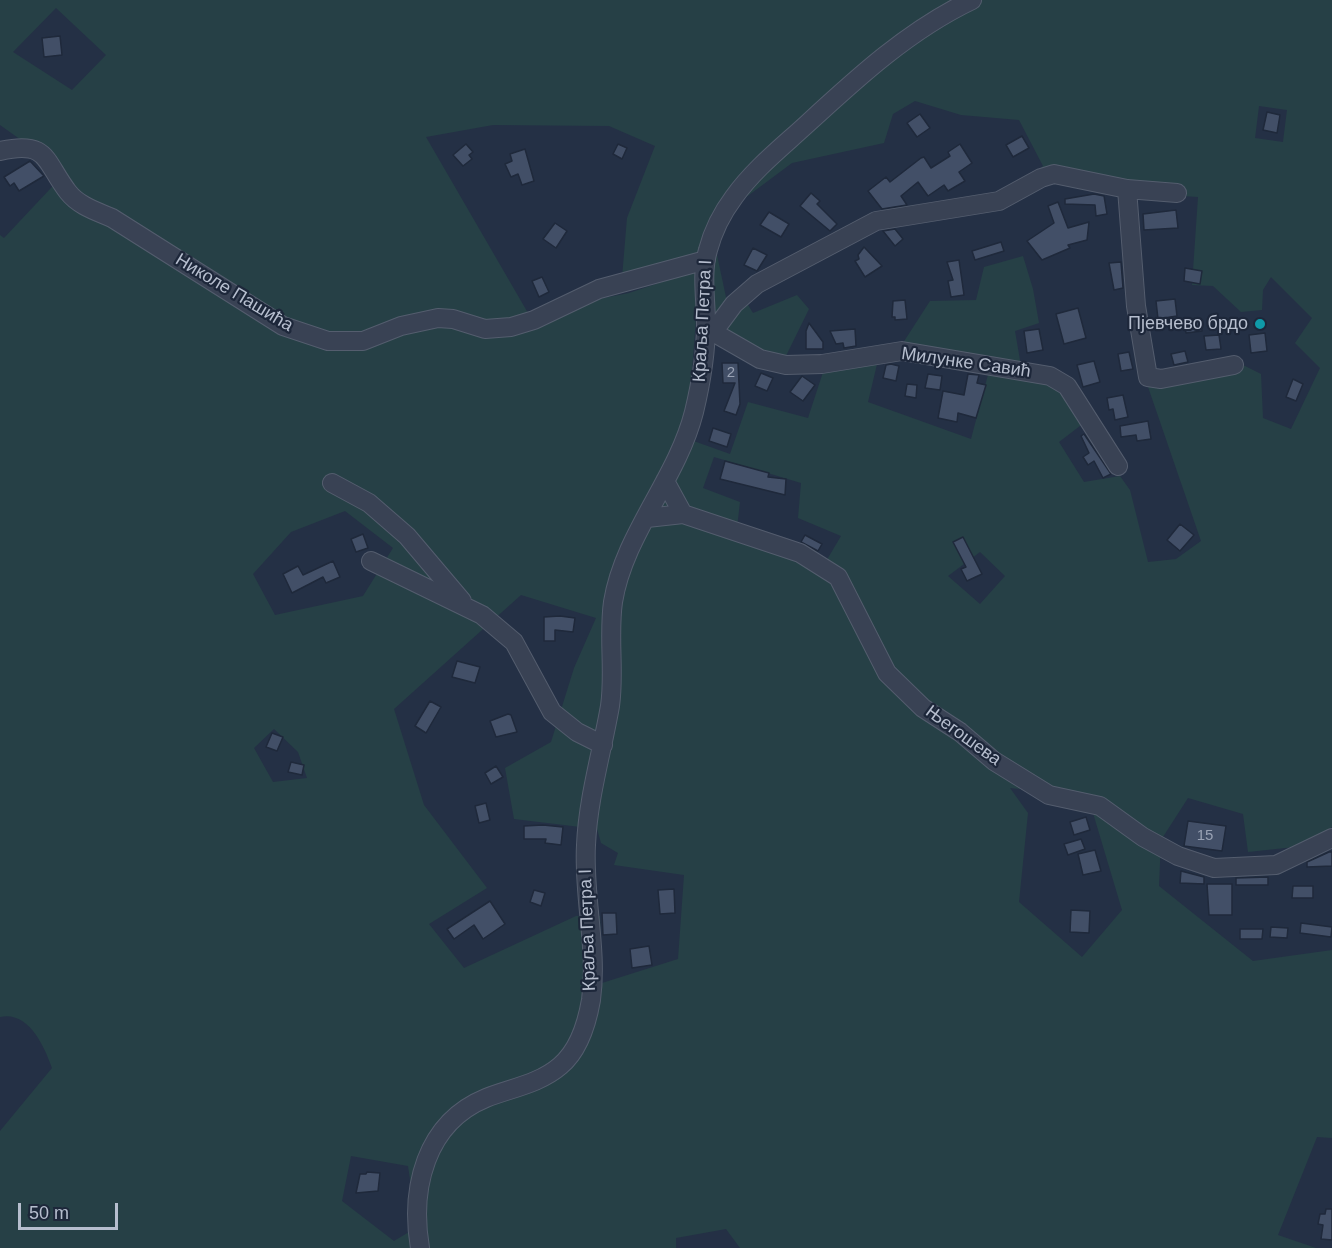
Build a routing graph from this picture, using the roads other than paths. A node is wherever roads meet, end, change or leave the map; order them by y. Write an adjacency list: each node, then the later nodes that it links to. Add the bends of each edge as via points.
1 (972, 0): 5 (street, Краља Петра I, via 932,22 855,80 751,176 724,213)
2 (0, 151): 5 (street, Николе Пашића, via 25,148 46,156 68,193 84,206 112,218 283,326 328,341 363,341 411,323 438,318 485,329 511,327 599,289)
3 (1127, 189): 4 (street); 6 (street, via 1054,174 999,201 876,221 757,284); 7 (street, via 1136,306 1148,376 1161,379)
4 (1177, 193)
5 (706, 260): 6 (street, Краља Петра I)
6 (710, 330): 8 (street, Милунке Савић, via 760,359 786,365 822,364 902,351 1050,376 1067,386); 9 (street, Краља Петра I, via 692,420)
7 (1234, 365)
8 (1118, 466)
9 (665, 481): 11 (street); 12 (street, Краља Петра I)
10 (332, 483): 14 (street, via 369,503 407,536)
11 (683, 514): 12 (street, Његошева); 16 (street, Његошева, via 800,553 838,577 887,673 923,708 1049,795 1100,806 1143,837 1178,856 1214,868 1276,865)
12 (647, 518): 15 (street, Краља Петра I, via 624,564 613,605 612,675)
13 (371, 561): 14 (street)
14 (466, 607): 15 (street, via 514,642 552,712)
15 (603, 745): 17 (street, Краља Петра I, via 586,843 592,976 590,1006 581,1034 573,1052 558,1068 538,1080 480,1100 457,1116 438,1137 417,1189)
16 (1332, 838)
17 (420, 1248)

